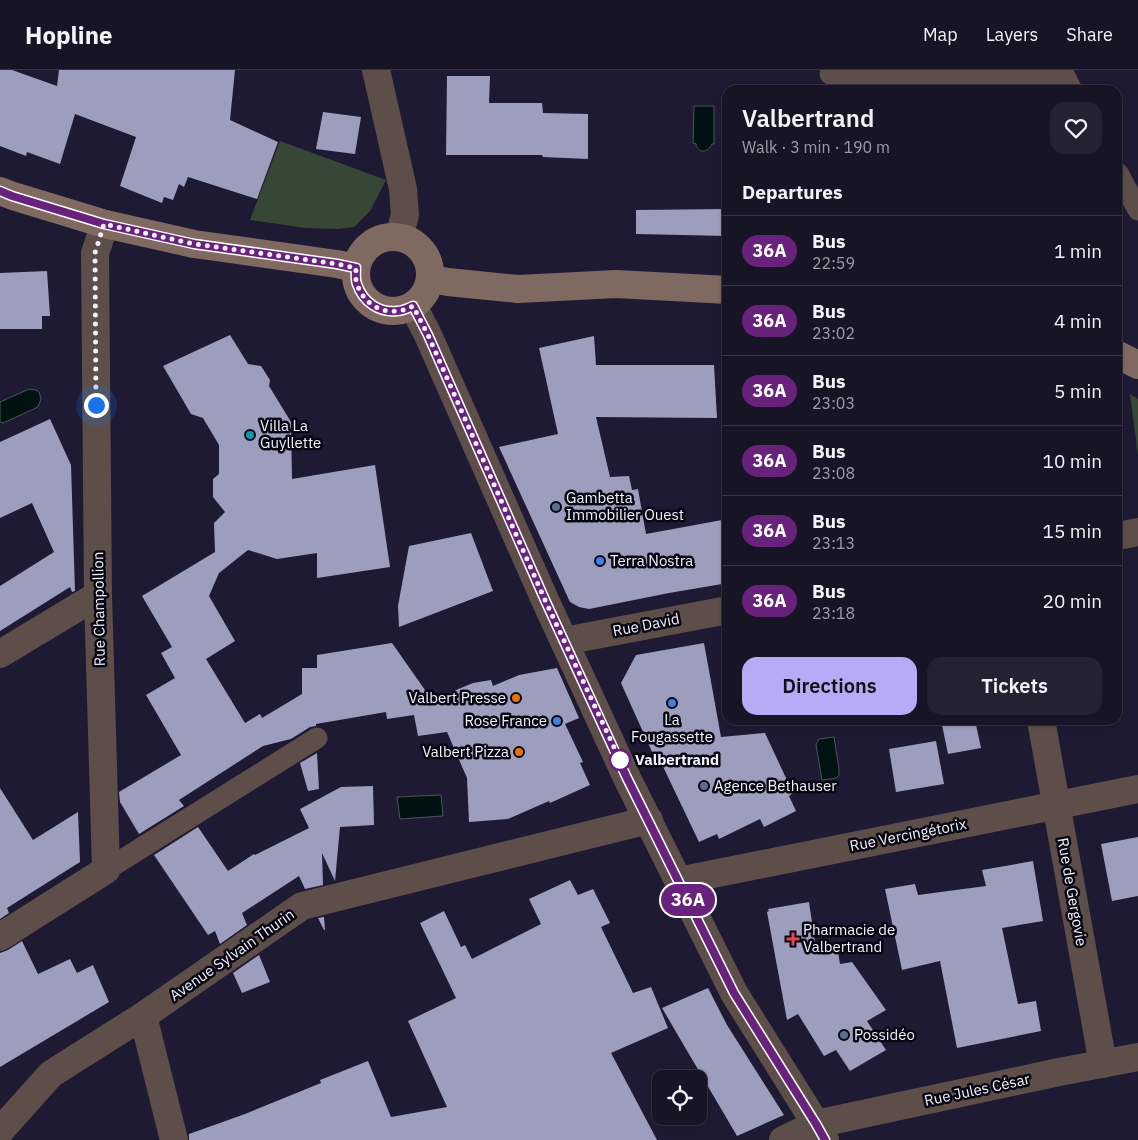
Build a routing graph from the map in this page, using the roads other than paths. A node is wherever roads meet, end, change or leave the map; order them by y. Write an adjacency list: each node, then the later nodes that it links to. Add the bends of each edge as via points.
1 (376, 70): 8 (street, via 404,189 405,214)
2 (830, 74): 3 (lane, via 1064,74)
3 (1070, 85)
4 (1122, 180): 6 (lane)
5 (0, 191): 7 (main road)
6 (1138, 210)
7 (104, 224): 9 (main road, via 194,244); 17 (street, Rue Champollion, via 95,253)
8 (398, 237): 9 (main road, via 387,237 366,248); 10 (main road, via 419,247 426,257)
9 (356, 268): 12 (main road, via 356,282 372,305 385,311)
10 (431, 279): 11 (main road, via 518,289 616,284); 12 (main road, via 421,299)
11 (722, 290)
12 (413, 306): 19 (street)
13 (1122, 357): 14 (main road)
14 (1138, 365)
15 (1138, 532): 16 (street)
16 (1122, 535)
17 (98, 595): 20 (street); 26 (street, Rue Champollion)
18 (722, 611): 19 (street, Rue David)
19 (564, 641): 25 (street)
20 (0, 654)
21 (1042, 725): 24 (street, Rue de Gergovie)
22 (317, 738): 26 (lane)
23 (1138, 790): 24 (street, Rue Vercingétorix)
24 (1057, 805): 27 (street, Rue Vercingétorix); 31 (street, Rue de Gergovie)
25 (649, 820): 27 (street); 29 (street, Avenue Sylvain Thurin, via 302,906)
26 (106, 870): 28 (street)
27 (678, 881): 33 (street, via 734,993)
28 (0, 937)
29 (143, 1016): 32 (street, Avenue Sylvain Thurin, via 51,1074); 34 (street)
30 (1138, 1057): 31 (street, Rue Jules César)
31 (1103, 1064): 33 (street, Rue Jules César)
32 (0, 1131)
33 (820, 1132): 35 (street, Rue Jules César)
34 (174, 1140)
35 (782, 1140)

